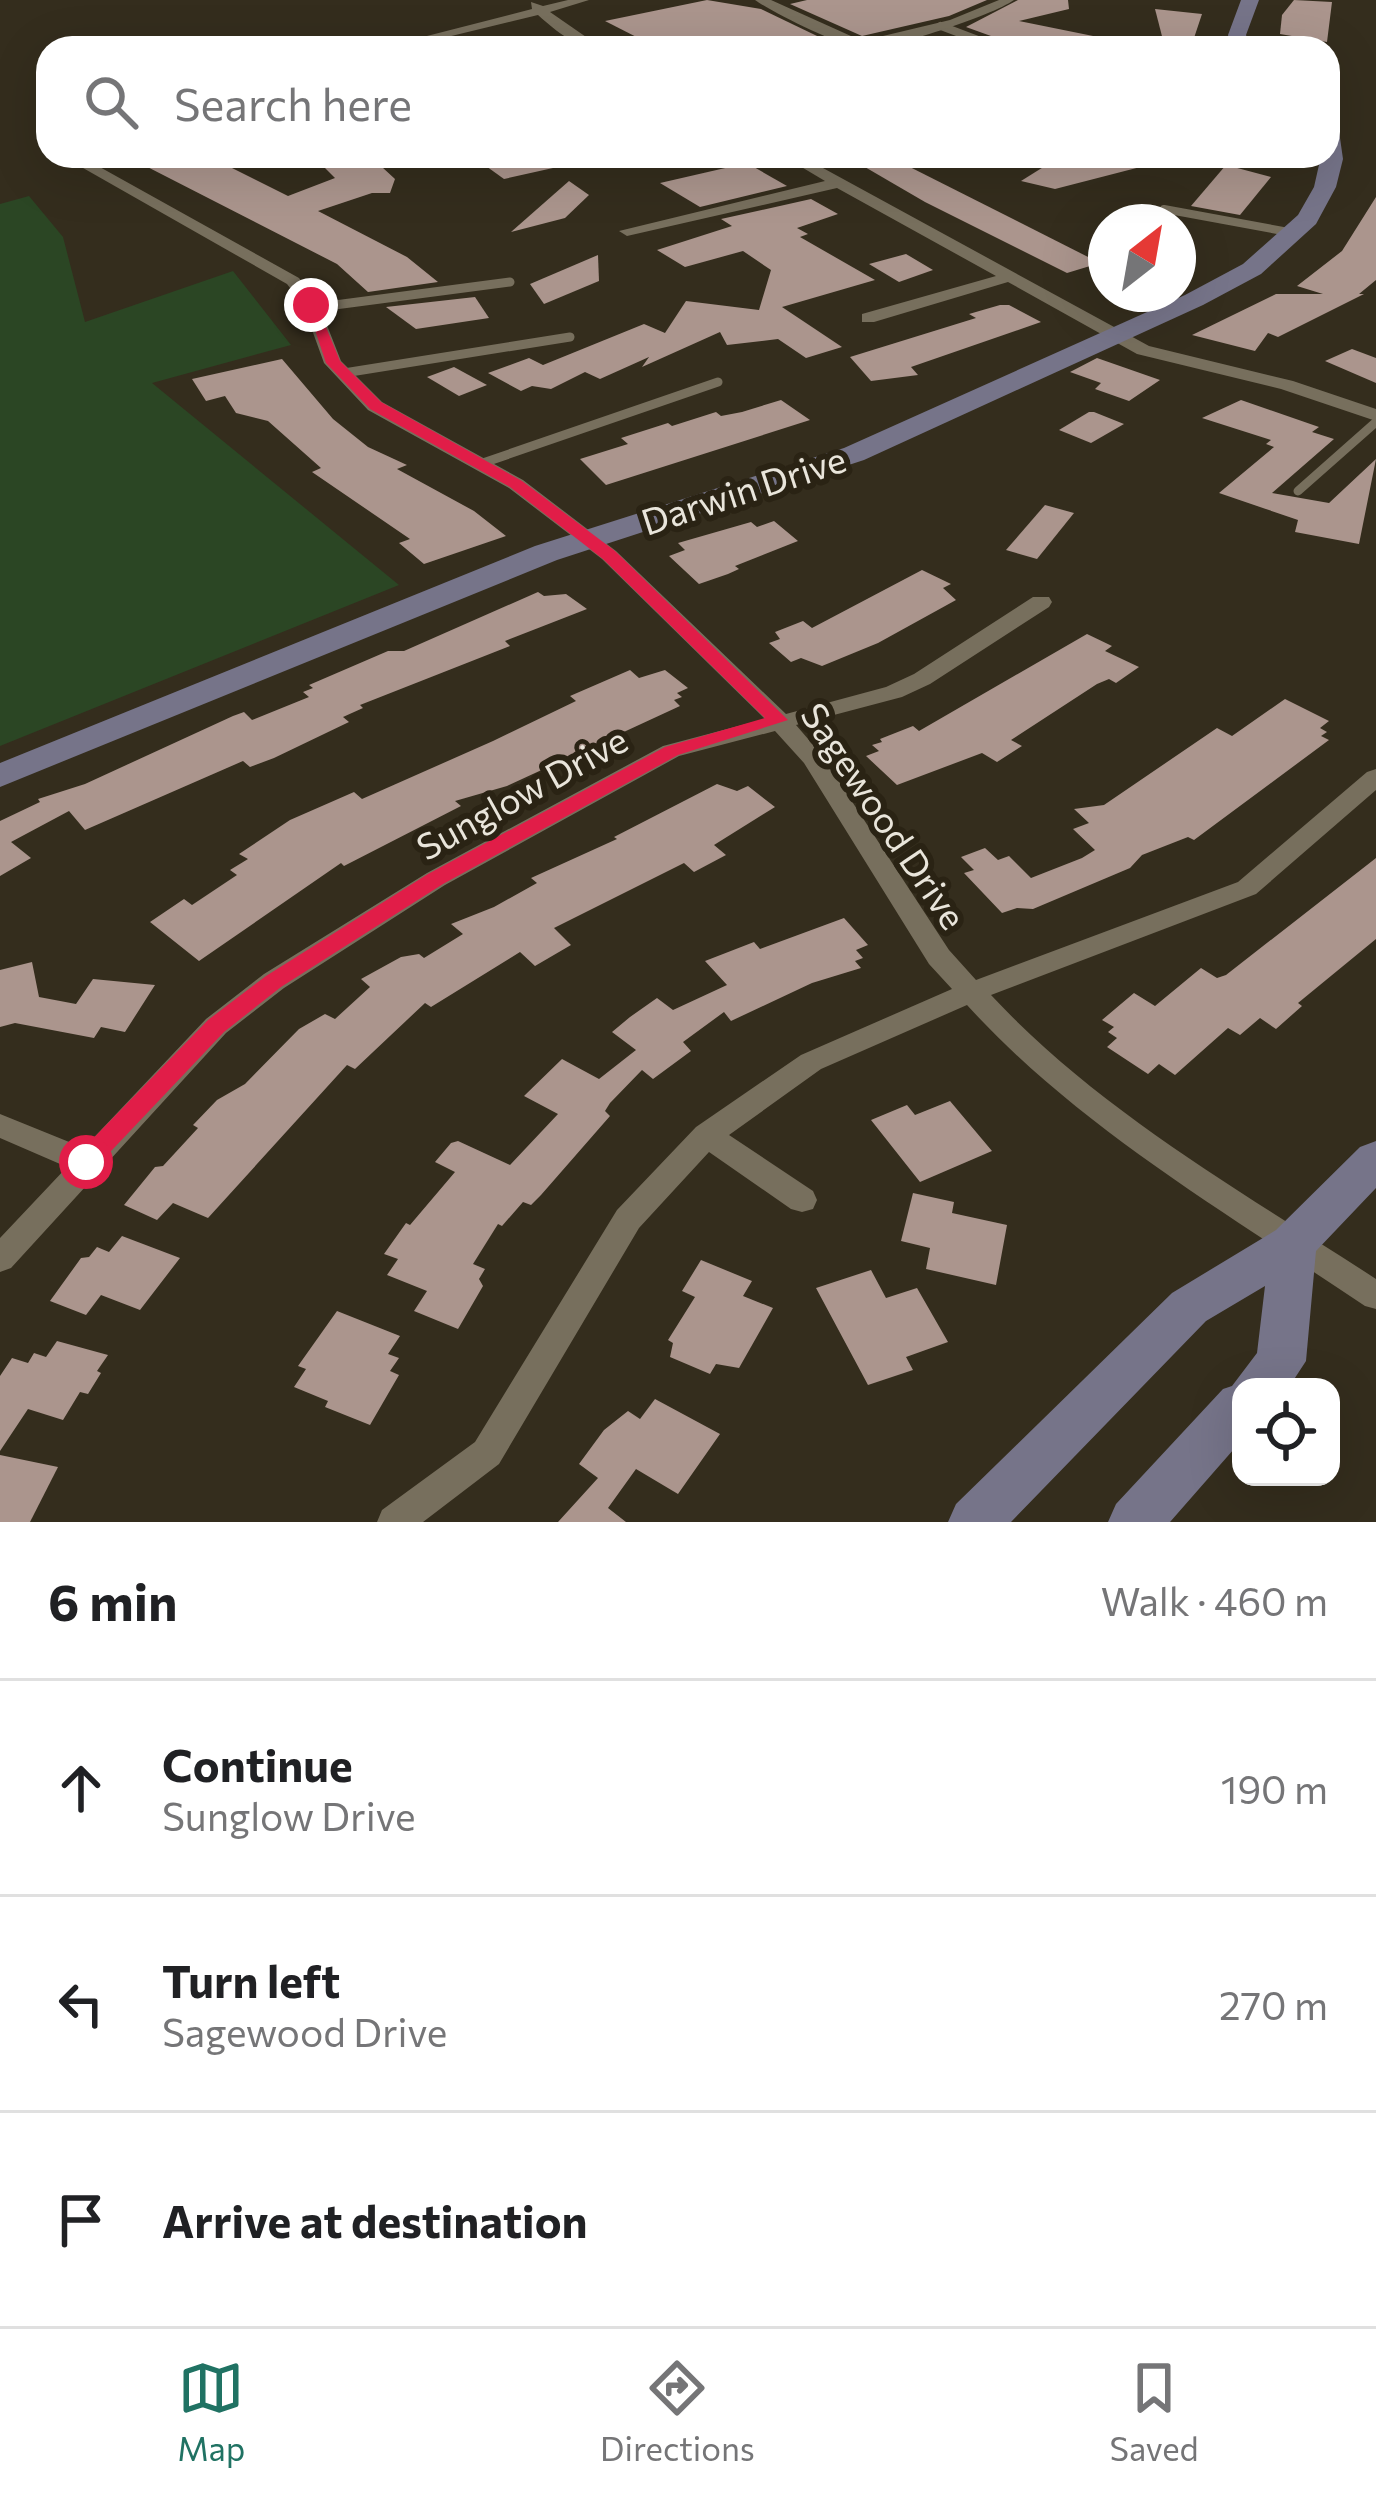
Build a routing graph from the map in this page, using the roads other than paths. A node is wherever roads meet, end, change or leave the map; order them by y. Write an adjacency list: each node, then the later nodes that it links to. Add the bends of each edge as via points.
1 (526, 0): 6 (street)
2 (583, 0): 6 (street)
3 (760, 0): 10 (street)
4 (1008, 0): 7 (street)
5 (1250, 0): 13 (street)
6 (544, 9): 8 (street); 9 (street)
7 (941, 26): 11 (street); 12 (lane)
8 (435, 36)
9 (574, 36)
10 (841, 36)
11 (902, 36)
12 (967, 36)
13 (1237, 36)
14 (91, 168): 23 (street, Sagewood Drive, via 293,280)
15 (811, 168): 17 (street)
16 (1330, 168): 20 (street, Darwin Drive)
17 (838, 183): 19 (street); 21 (street)
18 (1196, 214): 20 (lane)
19 (628, 231)
20 (1295, 234): 25 (street, Darwin Drive, via 1194,300)
21 (1009, 277): 24 (street); 25 (street)
22 (510, 282): 23 (lane)
23 (312, 308): 27 (street, Sagewood Drive)
24 (868, 318)
25 (1112, 334): 29 (street); 32 (street, Darwin Drive, via 854,454)
26 (570, 338): 27 (lane)
27 (344, 373): 30 (street, Sagewood Drive, via 375,406)
28 (718, 382): 30 (lane)
29 (1376, 419): 31 (lane)
30 (480, 464): 32 (street, Sagewood Drive)
31 (1298, 491)
32 (588, 539): 34 (street, Sagewood Drive); 35 (street, Darwin Drive)
33 (1041, 602): 34 (street, Sunglow Drive, via 894,692)
34 (778, 720): 37 (street, Sagewood Drive, via 813,759); 41 (street, Sunglow Drive, via 671,751 436,879 274,981 216,1026)
35 (0, 776)
36 (1376, 776): 37 (street, via 1247,888)
37 (969, 992): 39 (street, via 811,1062); 43 (street, Sagewood Drive, via 1021,1046 1129,1132)
38 (0, 1124): 41 (street)
39 (707, 1135): 42 (street); 48 (street, via 628,1219 488,1453)
40 (1376, 1159): 43 (street)
41 (86, 1162): 44 (street, Sunglow Drive)
42 (802, 1200)
43 (1293, 1244): 45 (street, Sagewood Drive); 46 (street, via 1281,1361); 49 (street, via 1189,1307)
44 (0, 1259)
45 (1376, 1296)
46 (1265, 1378)
47 (1232, 1415): 50 (street)
48 (394, 1522)
49 (975, 1522)
50 (1135, 1522)

